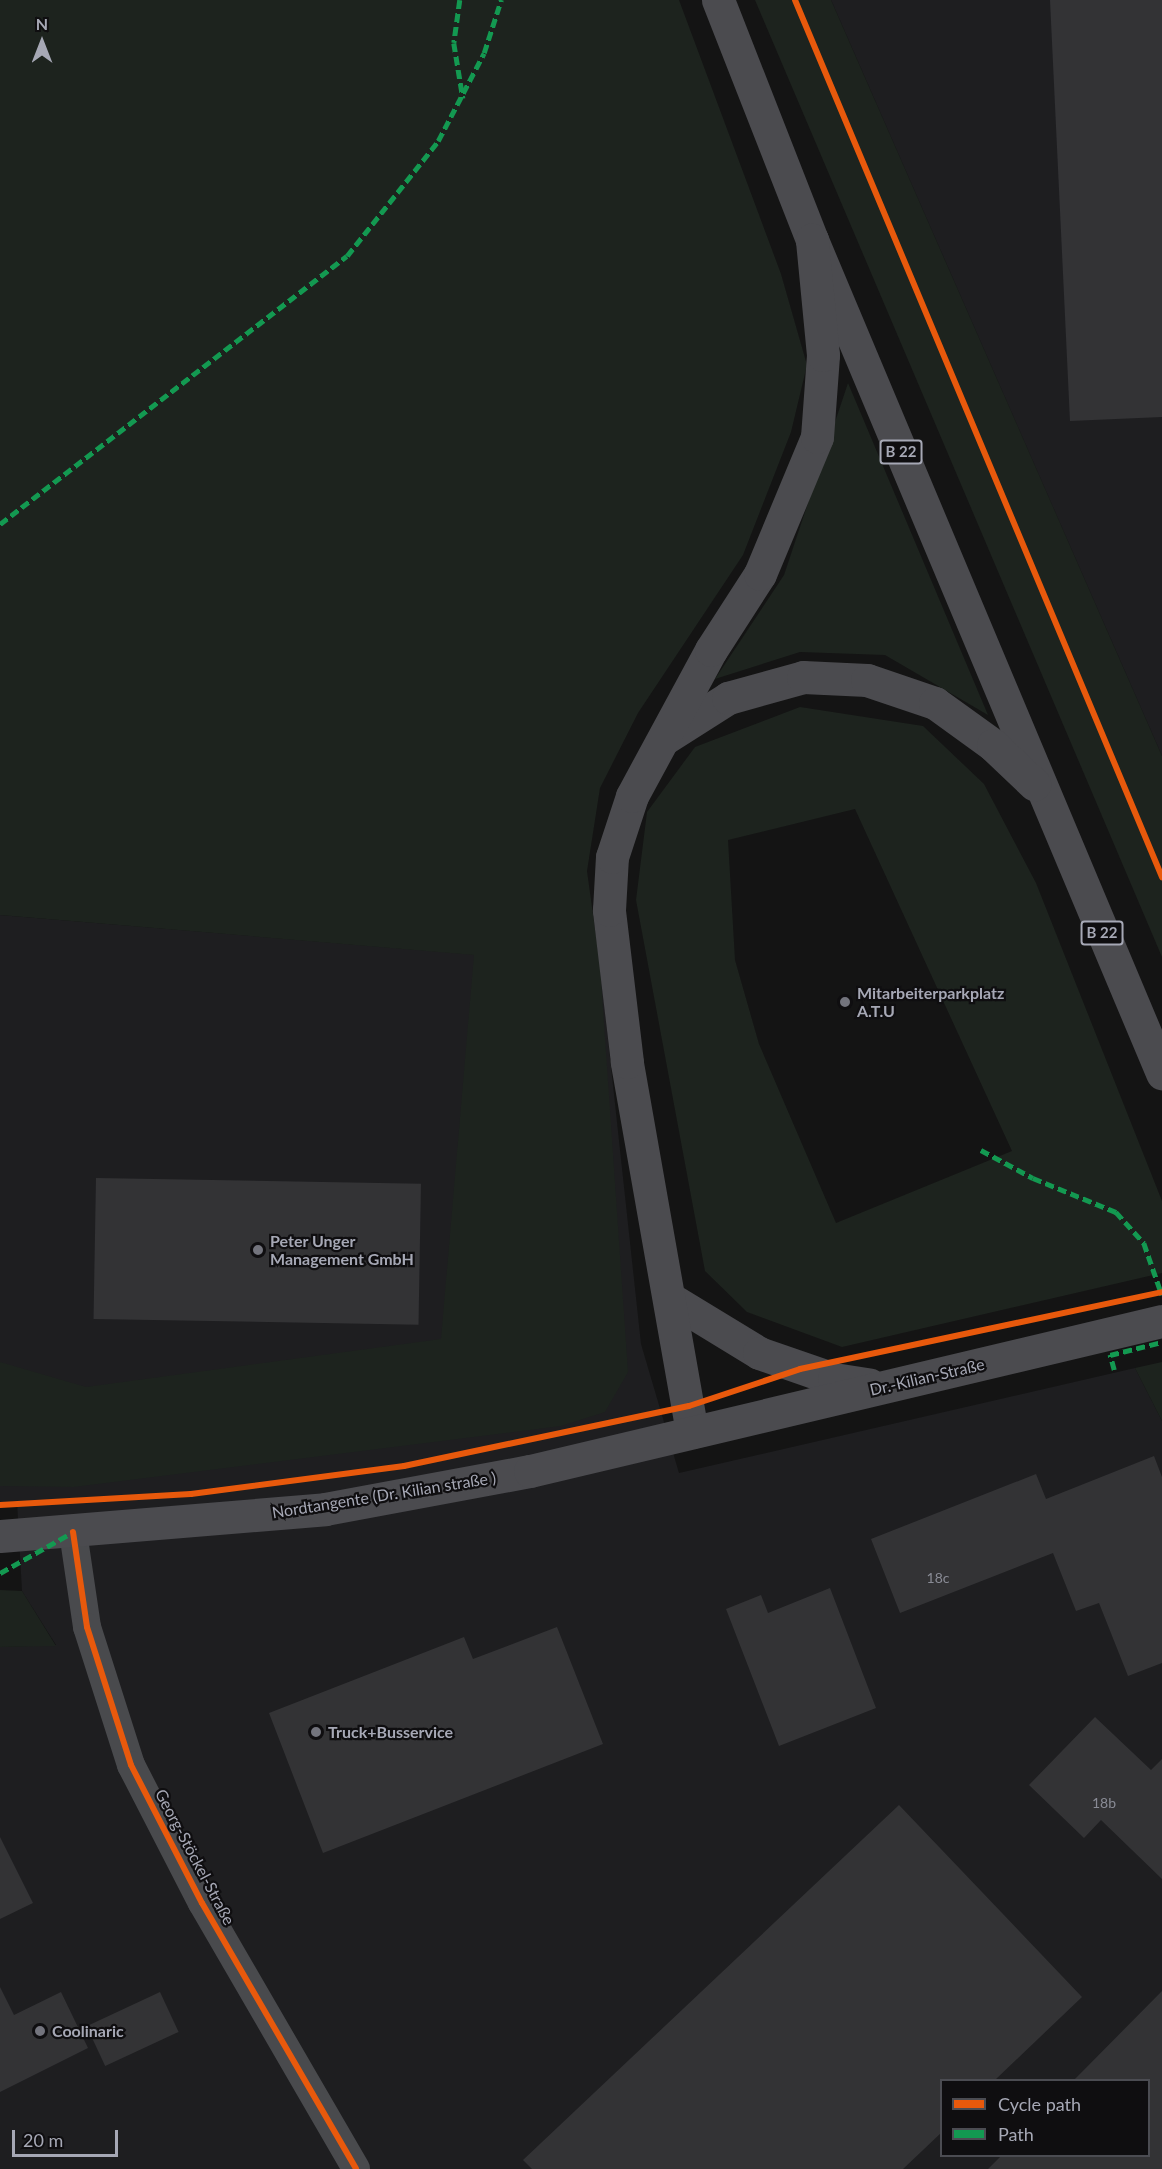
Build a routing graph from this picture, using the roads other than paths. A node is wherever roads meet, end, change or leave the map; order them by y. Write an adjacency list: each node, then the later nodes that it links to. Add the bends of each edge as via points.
1 (718, 0): 2 (main road, B 22)
2 (812, 240): 3 (main road, via 824,355 817,437 760,574 711,650); 4 (main road, B 22)
3 (663, 739): 4 (main road, via 728,698 803,677 867,680 935,703 993,745); 6 (main road, via 632,796 612,857 609,910 627,1062)
4 (1043, 793): 5 (main road, B 22)
5 (1162, 1073)
6 (669, 1298): 8 (main road, via 759,1353 834,1379); 9 (main road)
7 (1162, 1322): 8 (main road, Dr.-Kilian-Straße)
8 (884, 1387): 9 (main road, Dr.-Kilian-Straße)
9 (692, 1432): 10 (main road, Nordtangente (Dr. Kilian straße ), via 530,1471 325,1509)
10 (73, 1532): 11 (main road, Nordtangente (Dr. Kilian straße )); 12 (street, Georg-Stöckel-Straße, via 87,1627 131,1765 202,1903)
11 (0, 1536)
12 (356, 2169)

